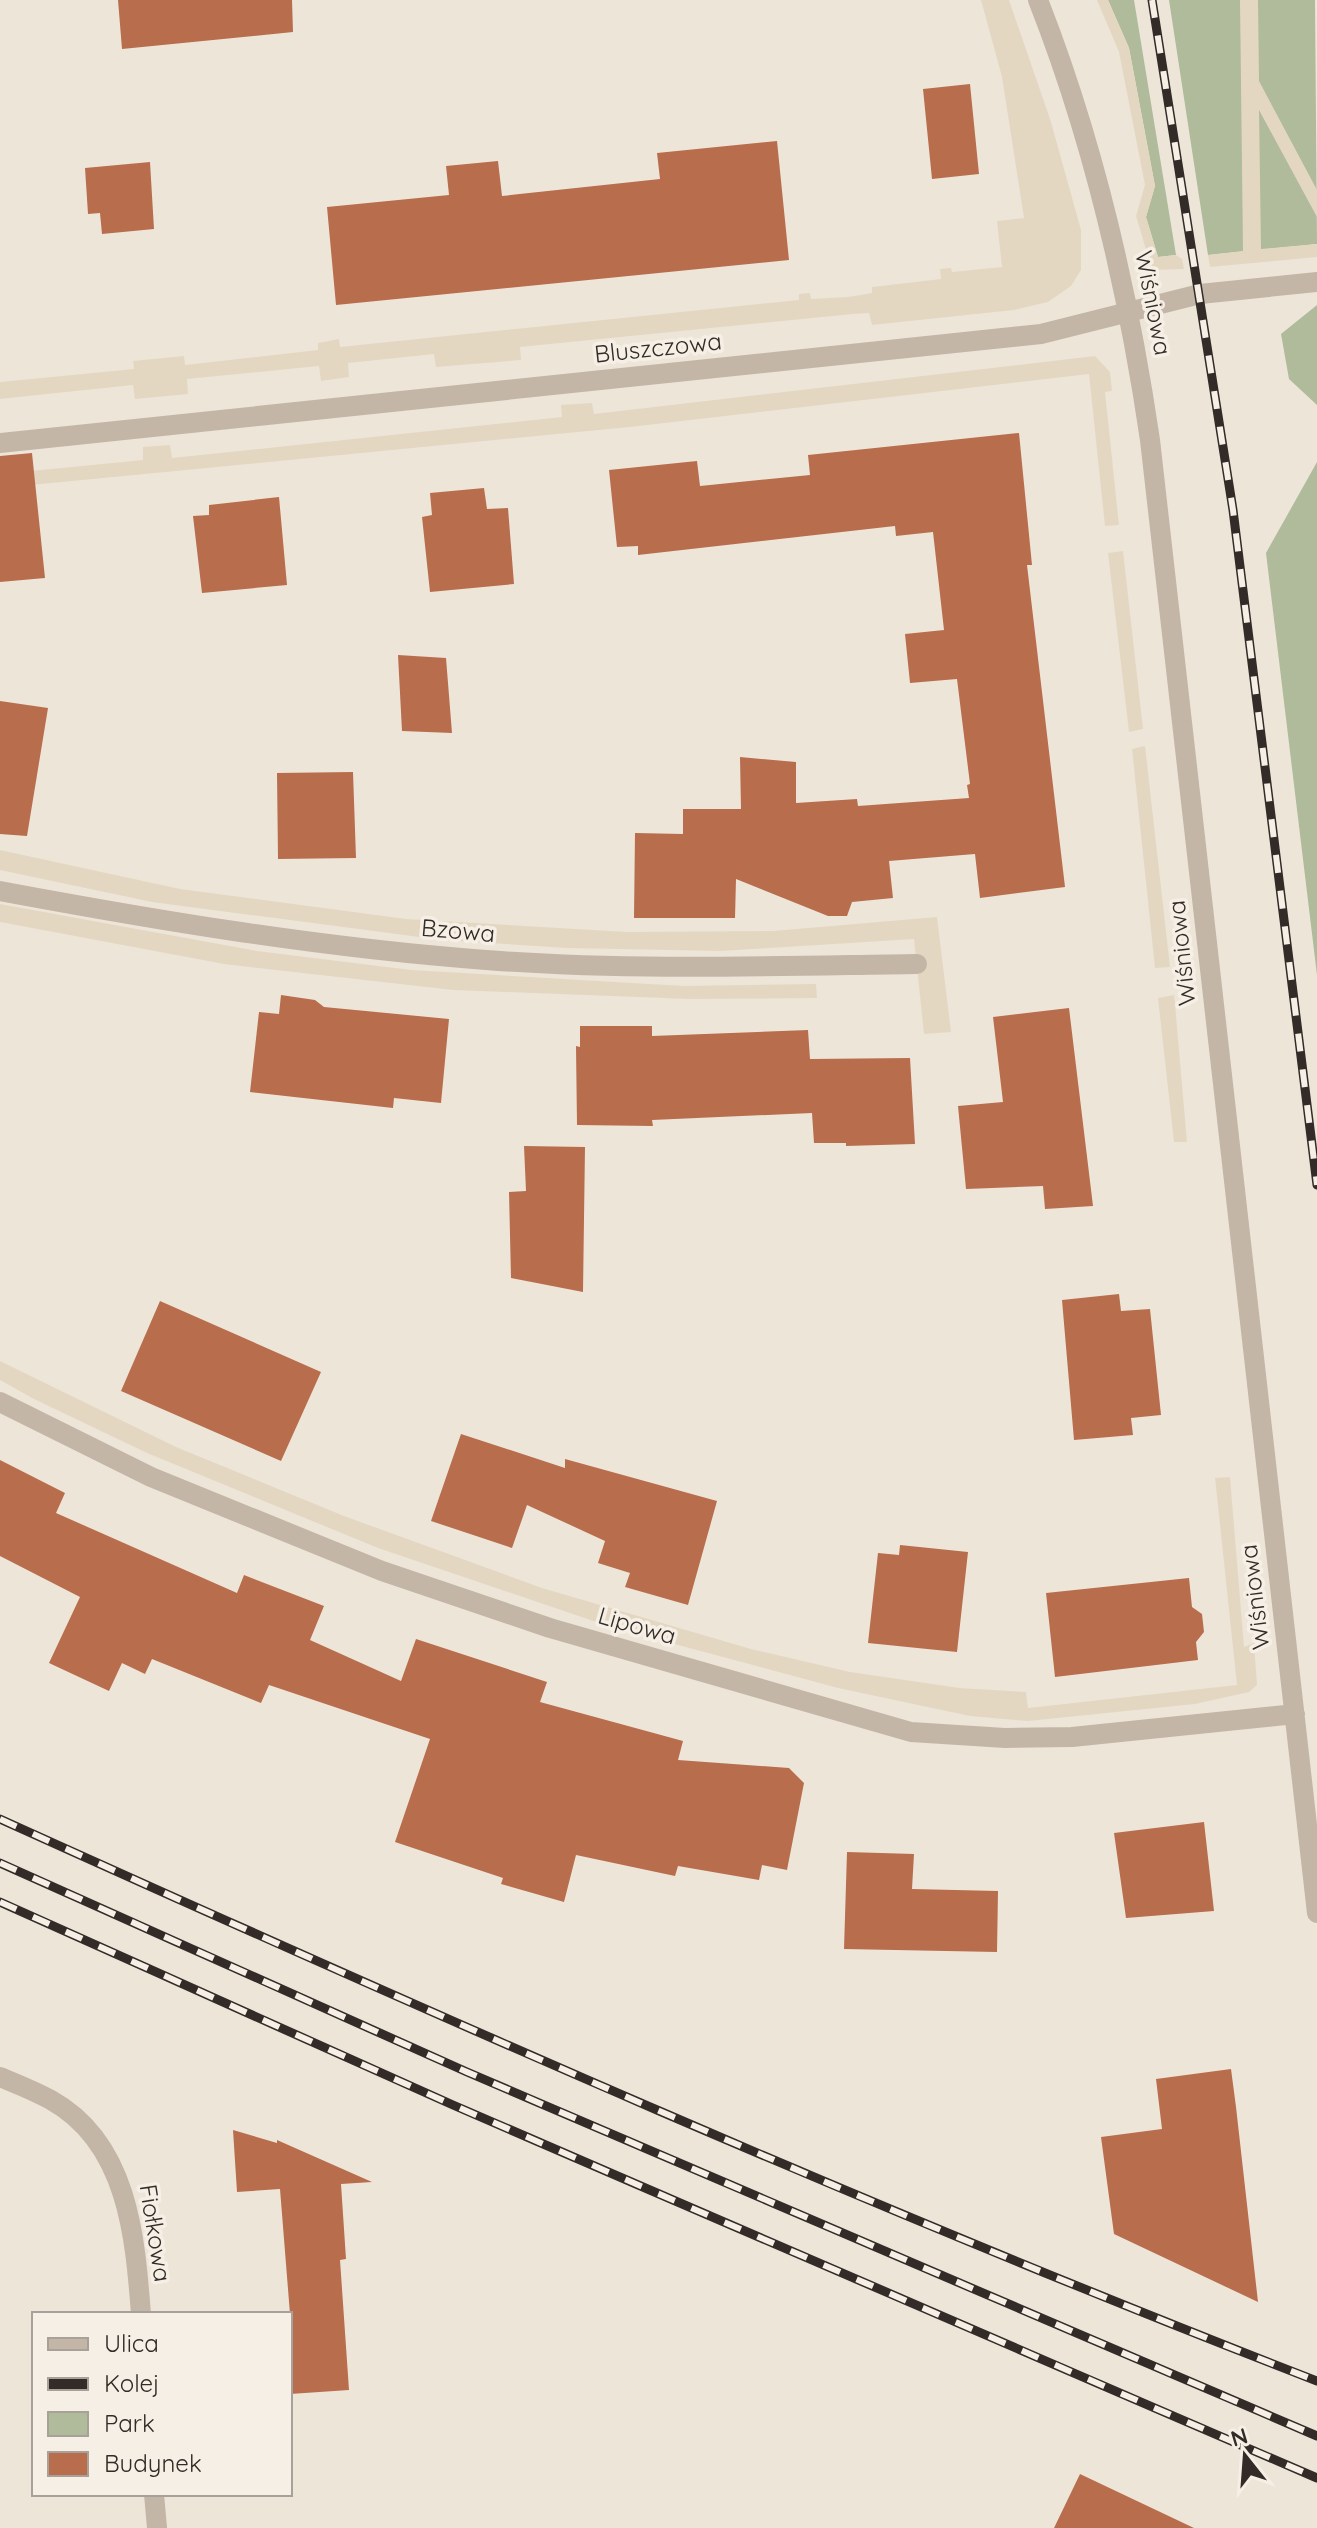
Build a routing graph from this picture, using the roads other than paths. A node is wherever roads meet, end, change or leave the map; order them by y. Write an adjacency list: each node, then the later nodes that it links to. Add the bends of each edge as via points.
1 (1038, 0): 3 (street, Wiśniowa, via 1092,158)
2 (1317, 282): 3 (street, Bluszczowa, via 1200,294)
3 (1128, 311): 4 (street, Bluszczowa, via 1041,334); 8 (street, Wiśniowa, via 1152,455)
4 (0, 443)
5 (0, 891): 6 (street, Bzowa, via 335,946 489,960 679,967)
6 (917, 964)
7 (0, 1402): 8 (street, Lipowa, via 151,1477 382,1571 550,1628 911,1732 1072,1737)
8 (1295, 1714): 9 (street, Wiśniowa)
9 (1317, 1913)
10 (0, 2077): 11 (street, Fiołkowa, via 53,2101 98,2140 120,2177 137,2258)
11 (141, 2312)
12 (154, 2496): 13 (street)
13 (157, 2528)

